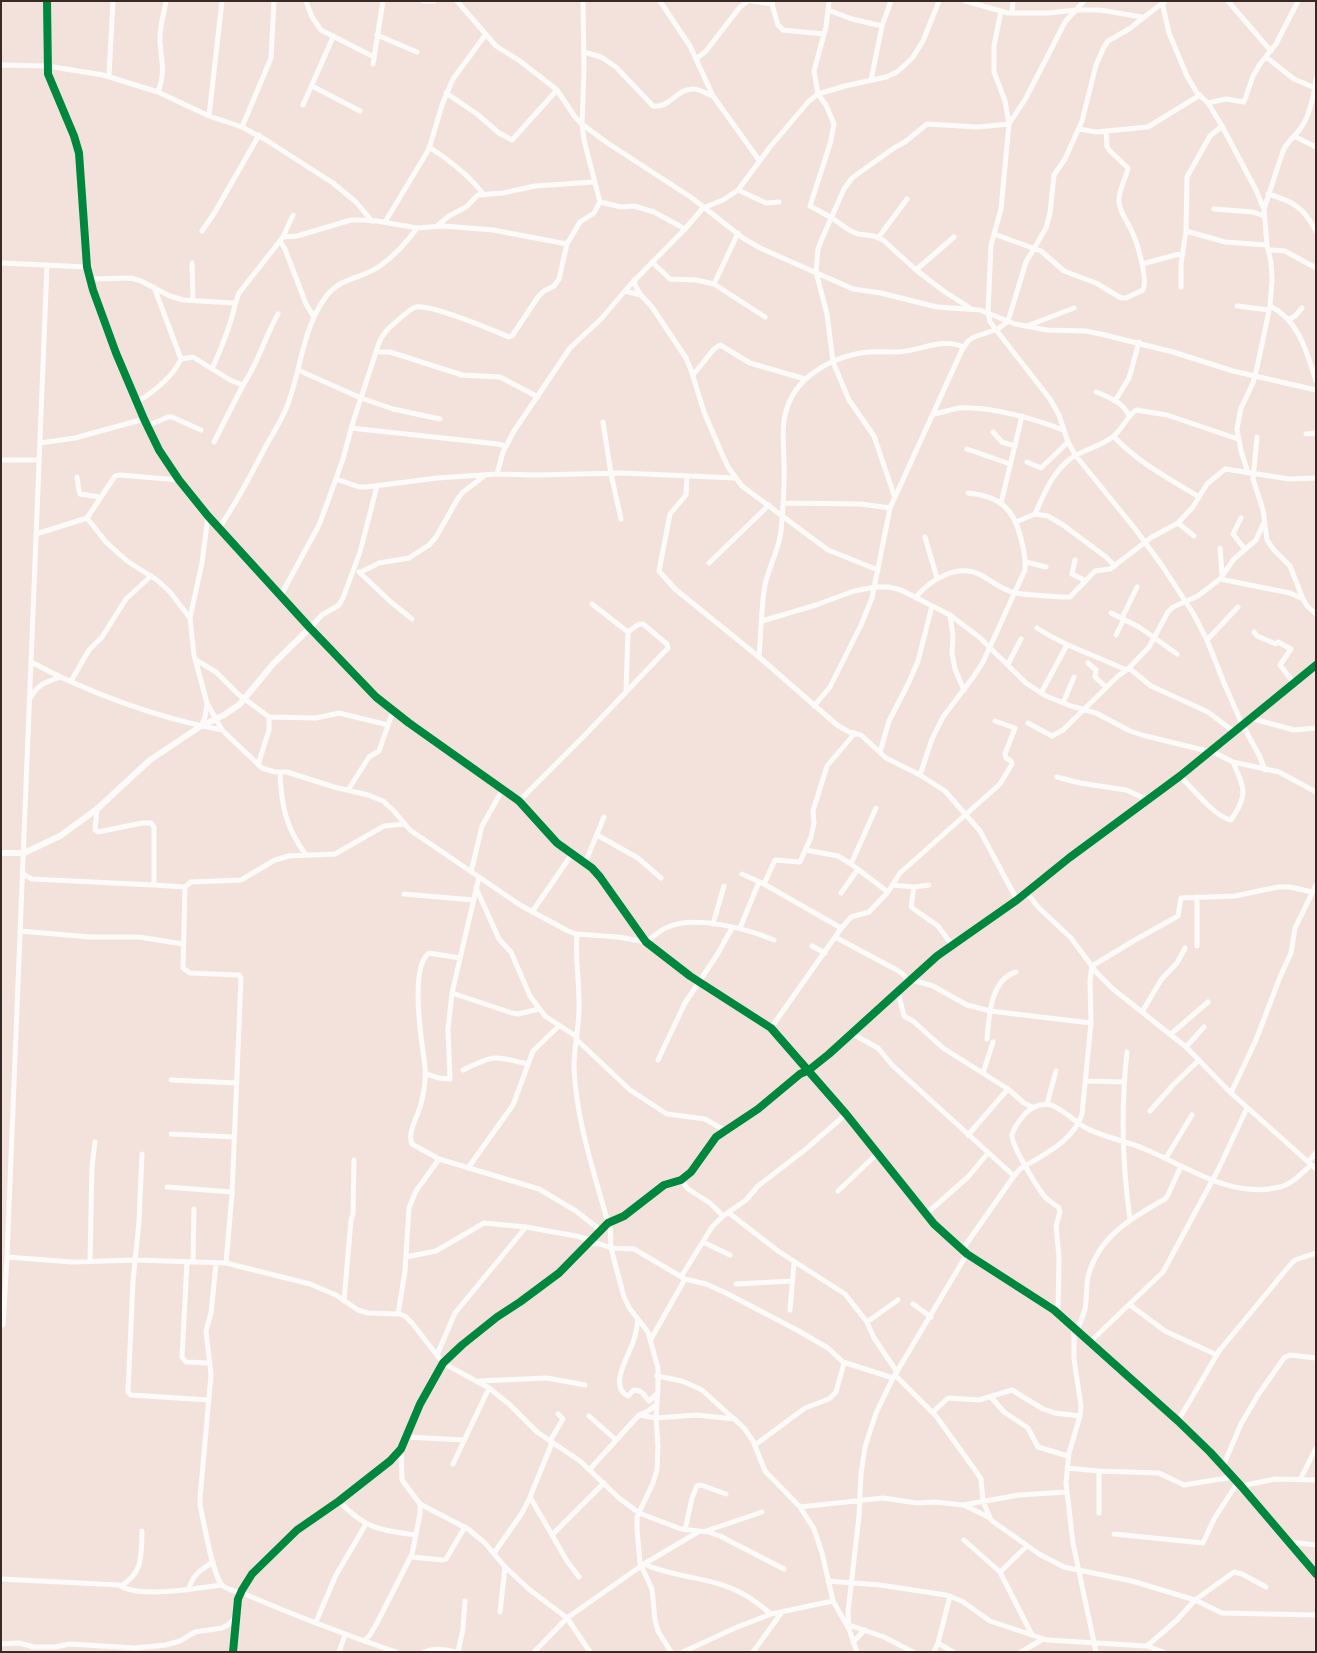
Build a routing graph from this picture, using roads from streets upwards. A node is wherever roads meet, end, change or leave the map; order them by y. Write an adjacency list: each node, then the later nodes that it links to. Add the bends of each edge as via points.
1 (48, 1): 44 (street)
2 (113, 1): 45 (street)
3 (166, 1): 51 (street, via 160,40 162,82)
4 (222, 1): 61 (street)
5 (274, 1): 65 (street, via 271,58)
6 (306, 1): 35 (street, via 317,26)
7 (383, 1): 34 (street)
8 (423, 1): 9 (street)
9 (434, 1)
10 (457, 1): 32 (street)
11 (584, 1): 38 (street)
12 (660, 1): 41 (street)
13 (748, 1): 41 (street)
14 (752, 1): 25 (street)
15 (829, 1): 26 (street)
16 (891, 1): 31 (street)
17 (940, 1): 47 (street, via 913,57 897,72)
18 (965, 1): 23 (street)
19 (1013, 1): 29 (street)
20 (1084, 1): 27 (street)
21 (1228, 1): 36 (street)
22 (1298, 1): 36 (street)
23 (972, 2): 28 (street)
24 (1163, 2): 30 (street); 54 (street, via 1169,33 1187,76)
25 (772, 3): 33 (street, via 778,25 783,30)
26 (828, 10): 31 (street); 33 (street)
27 (1076, 10): 29 (street); 30 (street, via 1108,11); 63 (street, via 1065,22)
28 (1001, 11): 29 (street); 63 (street, via 994,46 994,72)
29 (1012, 13)
30 (1142, 18): 66 (street, via 1104,47)
31 (882, 26): 47 (street)
32 (486, 34): 50 (street, via 496,46); 52 (street)
33 (824, 34): 53 (street, via 814,71)
34 (377, 35): 37 (street); 39 (street)
35 (333, 36): 39 (street); 48 (street)
36 (1271, 51): 40 (street)
37 (417, 52)
38 (584, 52): 55 (street, via 601,57 616,67 653,106 663,106 684,90 696,88); 62 (street)
39 (374, 57): 42 (street)
40 (1266, 57): 49 (street, via 1294,79); 56 (street, via 1253,76 1244,102 1226,99)
41 (696, 59): 55 (street)
42 (373, 64)
43 (1, 65): 44 (street)
44 (47, 66): 45 (street); 109 (street, via 79,153)
45 (109, 76): 51 (street)
46 (1316, 79): 49 (street)
47 (871, 80): 53 (street)
48 (312, 86): 57 (street); 60 (street)
49 (1315, 88): 58 (street)
50 (557, 90): 52 (street, via 512,140); 62 (street)
51 (158, 92): 61 (street)
52 (446, 94): 70 (street)
53 (818, 94): 72 (street, via 794,116); 86 (street, via 834,124 810,205)
54 (1200, 95): 56 (street); 67 (street, via 1148,127)
55 (713, 96): 72 (street)
56 (1208, 103): 64 (street)
57 (303, 105)
58 (1309, 107): 59 (street); 69 (street, via 1301,128)
59 (1316, 107)
60 (360, 110)
61 (209, 116): 65 (street)
62 (582, 124): 73 (street); 81 (street)
63 (1010, 124): 86 (street, via 927,124 852,178); 96 (street, via 1001,208)
64 (1222, 126): 77 (street); 93 (street, via 1210,136 1186,177)
65 (242, 127): 68 (street)
66 (1079, 129): 67 (street); 101 (street, via 1054,175 1046,228)
67 (1106, 131): 107 (street, via 1109,150 1128,168 1119,200)
68 (259, 135): 87 (street, via 333,184); 92 (street)
69 (1294, 136): 71 (street); 76 (street, via 1283,151)
70 (429, 147): 75 (street, via 455,166); 88 (street)
71 (1316, 147)
72 (759, 160): 74 (street)
73 (594, 182): 75 (street, via 535,186); 79 (street)
74 (738, 190): 80 (street, via 766,203); 81 (street)
75 (484, 195): 89 (street, via 474,198)
76 (1267, 196): 77 (street); 83 (street); 94 (street, via 1295,204)
77 (1260, 197): 83 (street)
78 (906, 199): 98 (street)
79 (600, 202): 91 (street, via 654,212); 100 (street, via 594,214 580,222)
80 (779, 202)
81 (703, 208): 91 (street); 95 (street)
82 (1214, 209): 85 (street, via 1254,212)
83 (1264, 209): 85 (street)
84 (293, 215): 99 (street)
85 (1264, 216): 102 (street)
86 (832, 218): 98 (street, via 858,234); 112 (street, via 818,250)
87 (372, 220): 88 (street); 99 (street, via 351,220)
88 (385, 222): 90 (street)
89 (437, 226): 90 (street); 100 (street, via 493,230)
90 (417, 228): 129 (street, via 379,266 333,288)
91 (685, 229): 104 (street)
92 (202, 231)
93 (1186, 231): 102 (street, via 1225,242); 103 (street)
94 (1316, 231)
95 (738, 233): 112 (street, via 760,248); 115 (street)
96 (994, 234): 101 (street); 127 (street)
97 (954, 237): 111 (street)
98 (878, 238): 111 (street)
99 (282, 239): 121 (street); 129 (street)
100 (567, 244): 137 (street, via 559,279 538,296 512,336 419,306 410,308 384,333)
101 (1034, 248): 107 (street, via 1064,271 1123,298 1144,288); 132 (street, via 1026,262)
102 (1268, 248): 110 (street, via 1285,251); 124 (street, via 1272,280)
103 (1183, 253): 107 (street); 117 (street)
104 (652, 262): 114 (street); 115 (street, via 670,280)
105 (1, 263): 108 (street)
106 (192, 263): 120 (street)
107 (1142, 264)
108 (47, 265): 109 (street); 170 (street)
109 (87, 267): 113 (street)
110 (1316, 268)
111 (916, 270): 126 (street)
112 (816, 272): 126 (street, via 853,289 937,308); 139 (street, via 827,314)
113 (90, 279): 116 (street, via 131,278); 152 (street)
114 (634, 280): 118 (street); 119 (street)
115 (714, 284): 130 (street)
116 (154, 287): 120 (street, via 176,298); 138 (street)
117 (1181, 287)
118 (625, 291): 119 (street); 149 (street, via 570,348)
119 (641, 295): 142 (street, via 676,342)
120 (192, 301): 121 (street)
121 (234, 303): 140 (street, via 233,316)
122 (1237, 306): 124 (street)
123 (1074, 308): 133 (street)
124 (1269, 308): 131 (street, via 1278,310); 143 (street)
125 (1302, 308): 131 (street)
126 (972, 309): 127 (street)
127 (988, 312): 132 (street); 134 (street)
128 (278, 314): 146 (street)
129 (314, 317): 141 (street)
130 (765, 317)
131 (1288, 320): 145 (street, via 1305,346)
132 (1008, 321): 133 (street); 134 (street)
133 (1026, 326): 135 (street, via 1086,331)
134 (995, 330): 136 (street, via 974,337); 161 (street, via 1050,399)
135 (1139, 342): 143 (street); 151 (street, via 1129,378)
136 (964, 347): 139 (street, via 956,343 939,344 904,352 861,353); 153 (street)
137 (376, 352): 149 (street, via 390,352 462,375 500,377); 150 (street)
138 (181, 359): 140 (street, via 193,357); 152 (street, via 167,379)
139 (833, 362): 144 (street); 193 (street, via 849,400 874,436)
140 (212, 369): 146 (street)
141 (298, 370): 150 (street); 207 (street, via 283,416)
142 (693, 375): 144 (street, via 720,345 750,363); 185 (street, via 704,412)
143 (1255, 376): 147 (street); 167 (street, via 1238,421)
144 (805, 379): 194 (street, via 789,401 784,420)
145 (1316, 381)
146 (243, 385): 168 (street)
147 (1316, 390)
148 (1096, 392): 151 (street)
149 (538, 397): 171 (street)
150 (361, 398): 156 (street, via 393,409); 159 (street)
151 (1115, 401): 155 (street)
152 (137, 402): 158 (street)
153 (933, 414): 154 (street, via 970,408); 193 (street)
154 (1022, 416): 161 (street); 172 (street)
155 (1129, 416): 165 (street); 167 (street, via 1136,410 1167,415)
156 (440, 418)
157 (603, 422): 180 (street)
158 (146, 423): 160 (street, via 172,417); 170 (street); 188 (street)
159 (351, 428): 171 (street); 187 (street)
160 (201, 430)
161 (1062, 430): 169 (street)
162 (993, 432): 172 (street, via 1002,442)
163 (1316, 433): 164 (street)
164 (1306, 434)
165 (1114, 437): 174 (street); 191 (street, via 1151,469)
166 (1257, 437): 181 (street)
167 (1238, 439): 181 (street)
168 (214, 442)
169 (1068, 442): 174 (street); 177 (street, via 1041,468)
170 (40, 443): 176 (street)
171 (506, 446): 179 (street)
172 (1015, 446): 178 (street)
173 (967, 450): 178 (street)
174 (1076, 456): 198 (street, via 1051,481); 211 (street)
175 (1, 460): 176 (street)
176 (39, 460): 208 (street)
177 (1027, 462)
178 (1010, 464): 195 (street)
179 (498, 474): 180 (street); 182 (street)
180 (611, 474): 183 (street); 203 (street)
181 (1250, 474): 186 (street, via 1289,479); 191 (street, via 1225,469 1211,479); 205 (street)
182 (484, 476): 189 (street); 221 (street, via 457,500 429,545 409,558 379,563)
183 (687, 476): 185 (street); 254 (street, via 686,495 670,514 659,571 675,590)
184 (77, 477): 192 (street, via 80,494)
185 (736, 478): 196 (street)
186 (1316, 478)
187 (336, 479): 189 (street, via 359,487); 229 (street, via 319,525)
188 (179, 480): 192 (street, via 117,475); 200 (street)
189 (377, 486): 220 (street)
190 (968, 493): 195 (street)
191 (1199, 496): 206 (street)
192 (100, 497): 201 (street)
193 (895, 498): 197 (street)
194 (783, 503): 197 (street, via 854,503); 199 (street)
195 (1001, 503): 204 (street)
196 (769, 505): 199 (street); 216 (street)
197 (890, 508): 219 (street)
198 (1035, 514): 204 (street); 217 (street, via 1048,516 1063,525)
199 (782, 515): 219 (street, via 828,550); 242 (street, via 778,546 765,584)
200 (208, 516): 207 (street); 239 (street)
201 (87, 518): 208 (street); 222 (street, via 106,542)
202 (1241, 518): 213 (street, via 1233,534)
203 (621, 519)
204 (1016, 522): 215 (street)
205 (1264, 522): 213 (street, via 1256,540); 231 (street, via 1267,540 1290,566)
206 (1178, 523): 209 (street); 211 (street)
207 (219, 528): 229 (street)
208 (36, 534): 256 (street)
209 (1194, 536)
210 (925, 537): 224 (street)
211 (1145, 542): 217 (street); 232 (street)
212 (1220, 548): 223 (street)
213 (1244, 548): 223 (street)
214 (1075, 560): 225 (street, via 1072,574)
215 (1026, 562): 218 (street); 228 (street)
216 (709, 563)
217 (1116, 566): 225 (street, via 1095,571)
218 (1046, 567)
219 (878, 570): 226 (street)
220 (354, 571): 221 (street); 243 (street, via 341,602)
221 (361, 572): 240 (street)
222 (150, 576): 239 (street, via 170,592); 263 (street, via 126,599)
223 (1221, 576): 231 (street); 232 (street, via 1198,596)
224 (937, 578): 228 (street, via 971,571); 230 (street)
225 (1086, 580): 228 (street, via 1070,597)
226 (875, 587): 230 (street, via 889,587); 242 (street); 273 (street, via 845,660 830,687)
227 (1137, 587): 241 (street)
228 (1015, 593): 252 (street)
229 (281, 595): 243 (street)
230 (916, 598): 234 (street)
231 (1303, 599): 237 (street)
232 (1184, 601): 248 (street, via 1168,612); 250 (street)
233 (592, 604): 245 (street)
234 (932, 606): 238 (street); 289 (street, via 918,660 888,721)
235 (1238, 607): 250 (street)
236 (1111, 613): 241 (street)
237 (1316, 614)
238 (950, 615): 252 (street); 266 (street, via 952,653)
239 (190, 618): 255 (street)
240 (412, 619)
241 (1123, 619): 247 (street); 248 (street)
242 (762, 621): 254 (street)
243 (310, 628): 270 (street, via 273,664); 275 (street)
244 (1037, 628): 251 (street)
245 (628, 632): 267 (street); 267 (street, via 643,624 668,648)
246 (1254, 632): 264 (street, via 1261,638 1291,649 1280,665)
247 (1116, 635)
248 (1155, 638): 253 (street); 260 (street)
249 (1021, 639): 258 (street)
250 (1207, 640): 281 (street)
251 (1067, 645): 260 (street); 268 (street)
252 (989, 647): 258 (street); 266 (street)
253 (1177, 654)
254 (759, 657): 273 (street)
255 (196, 660): 270 (street, via 216,672); 271 (street)
256 (31, 662): 261 (street); 269 (street)
257 (1088, 663): 265 (street, via 1096,670 1095,677)
258 (1008, 664): 268 (street)
259 (1316, 665): 264 (street)
260 (1128, 669): 265 (street); 286 (street, via 1151,686 1208,712)
261 (60, 677): 263 (street); 269 (street, via 38,686)
262 (1074, 677): 272 (street)
263 (71, 680): 282 (street, via 137,708)
264 (1294, 682): 277 (street)
265 (1106, 687): 274 (street)
266 (964, 690): 295 (street, via 943,717)
267 (626, 692): 301 (street)
268 (1041, 693): 272 (street)
269 (30, 698): 311 (street)
270 (244, 699): 276 (street); 278 (street)
271 (207, 703): 278 (street); 282 (street)
272 (1063, 703): 274 (street)
273 (814, 706): 287 (street, via 842,729)
274 (1085, 709): 280 (street, via 1052,736); 290 (street, via 1142,735)
275 (393, 711): 283 (street); 298 (street)
276 (269, 717): 283 (street, via 316,718 339,713); 292 (street, via 269,730)
277 (1250, 718): 281 (street); 284 (street, via 1294,730)
278 (215, 719): 282 (street); 285 (street)
279 (995, 721): 305 (street, via 1015,727 1005,754 1012,764 1000,784)
280 (1028, 723)
281 (1242, 724): 286 (street); 293 (street)
282 (201, 726): 285 (street); 304 (street, via 150,760)
283 (388, 726): 299 (street, via 379,751 369,757)
284 (1314, 729): 288 (street)
285 (222, 730): 292 (street)
286 (1233, 731): 290 (street)
287 (855, 733): 289 (street); 309 (street, via 826,770 813,811 814,823)
288 (1316, 737)
289 (880, 752): 295 (street)
290 (1209, 752): 291 (street); 296 (street)
291 (1233, 762): 293 (street); 296 (street, via 1244,790 1231,820 1210,806)
292 (258, 765): 294 (street)
293 (1266, 770): 300 (street, via 1285,775)
294 (280, 772): 299 (street); 313 (street, via 282,804 293,836)
295 (920, 775): 305 (street, via 945,791)
296 (1180, 776): 302 (street)
297 (1056, 777): 302 (street, via 1126,790)
298 (503, 789): 301 (street); 317 (street, via 482,826)
299 (348, 790): 307 (street, via 383,801)
300 (1316, 792)
301 (519, 800): 312 (street, via 557,843)
302 (1148, 800): 332 (street)
303 (876, 808): 315 (street)
304 (97, 809): 311 (street, via 60,836); 323 (street, via 95,830 98,832 149,822 153,825)
305 (966, 814): 324 (street, via 900,873); 338 (street, via 986,840)
306 (604, 817): 308 (street)
307 (405, 824): 313 (street, via 384,826 334,854); 317 (street)
308 (597, 835): 314 (street); 321 (street, via 638,858)
309 (806, 850): 315 (street, via 838,856); 322 (street, via 798,863 775,860)
310 (1, 853): 311 (street)
311 (24, 853): 318 (street)
312 (572, 854): 314 (street); 339 (street)
313 (306, 855): 328 (street, via 274,860 241,880 190,882)
314 (585, 863): 348 (street, via 600,877)
315 (851, 864): 316 (street)
316 (858, 869): 331 (street); 334 (street)
317 (471, 872): 320 (street)
318 (23, 874): 323 (street, via 32,879); 344 (street)
319 (742, 874): 322 (street)
320 (479, 878): 330 (street); 339 (street)
321 (661, 878)
322 (762, 883): 342 (street); 343 (street)
323 (154, 885): 328 (street)
324 (892, 885): 329 (street); 331 (street)
325 (929, 885): 329 (street)
326 (1316, 885): 333 (street)
327 (724, 886): 340 (street)
328 (185, 887): 349 (street)
329 (914, 887): 350 (street, via 911,907 938,926)
330 (476, 888): 337 (street); 363 (street)
331 (888, 892): 343 (street, via 869,912 851,917)
332 (1026, 892): 338 (street); 356 (street, via 1071,938)
333 (1312, 892): 336 (street, via 1278,887 1235,896); 390 (street, via 1295,928 1291,953 1256,1040)
334 (842, 893)
335 (404, 894): 337 (street)
336 (1197, 897): 352 (street); 356 (street, via 1181,898 1178,916)
337 (473, 900): 355 (street)
338 (1017, 900): 350 (street)
339 (532, 912): 345 (street)
340 (713, 924): 341 (street); 348 (street, via 672,925)
341 (732, 928): 342 (street); 359 (street)
342 (740, 928): 347 (street)
343 (841, 928): 346 (street)
344 (20, 931): 349 (street, via 139,937); 431 (street)
345 (577, 934): 348 (street); 372 (street, via 580,1002)
346 (835, 937): 354 (street); 358 (street, via 895,968)
347 (774, 940)
348 (646, 942): 359 (street)
349 (183, 944): 388 (street, via 183,964 187,971 241,976)
350 (952, 945): 358 (street)
351 (812, 946): 354 (street)
352 (1197, 946)
353 (1185, 948): 365 (street)
354 (825, 953): 369 (street)
355 (460, 958): 361 (street); 384 (street, via 429,953 423,962 417,995)
356 (1092, 966): 365 (street, via 1113,990); 366 (street)
357 (1016, 972): 364 (street, via 1004,979)
358 (911, 981): 360 (street); 364 (street, via 933,986 967,1004)
359 (698, 982): 369 (street); 377 (street)
360 (898, 992): 370 (street); 383 (street, via 904,1016 943,1048)
361 (452, 993): 363 (street, via 512,1013); 384 (street, via 448,1029 450,1080)
362 (1208, 1002): 371 (street)
363 (539, 1009): 367 (street)
364 (990, 1011): 366 (street); 373 (street)
365 (1142, 1012): 371 (street)
366 (1091, 1023): 386 (street)
367 (559, 1026): 372 (street); 379 (street, via 533,1051)
368 (1204, 1027): 375 (street)
369 (772, 1028): 381 (street)
370 (851, 1033): 381 (street); 400 (street, via 878,1048)
371 (1171, 1034): 375 (street)
372 (576, 1038): 398 (street, via 630,1090 667,1114 705,1119); 427 (street, via 574,1065 583,1129)
373 (987, 1039)
374 (994, 1042): 383 (street)
375 (1186, 1047): 378 (street)
376 (1127, 1052): 387 (street)
377 (658, 1060)
378 (1199, 1060): 390 (street); 394 (street)
379 (528, 1064): 380 (street, via 496,1057); 414 (street, via 514,1106)
380 (464, 1070)
381 (809, 1070): 395 (street); 398 (street)
382 (1056, 1071): 391 (street)
383 (983, 1073): 389 (street)
384 (426, 1074): 408 (street, via 410,1140 414,1146)
385 (171, 1080): 388 (street)
386 (1086, 1081): 387 (street); 397 (street)
387 (1124, 1082): 403 (street)
388 (237, 1083): 401 (street)
389 (1008, 1089): 392 (street); 400 (street)
390 (1231, 1093): 393 (street)
391 (1047, 1104): 392 (street); 397 (street)
392 (1032, 1107): 412 (street, via 1013,1132 1014,1144)
393 (1247, 1108): 411 (street); 418 (street)
394 (1150, 1111)
395 (846, 1114): 405 (street); 423 (street)
396 (1192, 1115): 409 (street)
397 (1080, 1123): 403 (street); 412 (street, via 1065,1140)
398 (724, 1130): 417 (street, via 698,1165)
399 (171, 1134): 401 (street)
400 (968, 1135): 406 (street)
401 (234, 1137): 421 (street)
402 (96, 1142): 441 (street, via 92,1166)
403 (1123, 1142): 409 (street); 426 (street)
404 (1316, 1152): 411 (street)
405 (878, 1153): 420 (street); 424 (street)
406 (988, 1153): 416 (street); 424 (street, via 968,1177)
407 (142, 1154): 440 (street)
408 (438, 1158): 414 (street); 438 (street, via 416,1191 410,1208)
409 (1166, 1158): 413 (street)
410 (354, 1160): 450 (street, via 354,1214)
411 (1309, 1164): 415 (street); 418 (street, via 1282,1187 1239,1188)
412 (1026, 1166): 416 (street); 455 (street, via 1046,1198 1059,1208 1056,1226)
413 (1182, 1166): 418 (street); 426 (street, via 1165,1199)
414 (468, 1168): 429 (street, via 539,1189)
415 (1316, 1170)
416 (1014, 1176): 435 (street)
417 (681, 1180): 425 (street); 427 (street, via 664,1185 624,1216)
418 (1212, 1181): 452 (street, via 1163,1272)
419 (168, 1187): 421 (street)
420 (838, 1191)
421 (232, 1192): 443 (street)
422 (194, 1209): 442 (street)
423 (729, 1213): 425 (street); 444 (street)
424 (926, 1214): 435 (street)
425 (723, 1216): 433 (street)
426 (1130, 1219): 460 (street, via 1093,1260 1086,1307)
427 (609, 1222): 429 (street); 434 (street)
428 (526, 1227): 432 (street, via 576,1236); 438 (street, via 484,1223 436,1251); 463 (street, via 455,1313)
429 (600, 1230): 432 (street)
430 (1, 1241): 431 (street)
431 (8, 1241): 439 (street)
432 (589, 1242): 434 (street); 467 (street, via 563,1269 497,1316)
433 (703, 1242): 437 (street); 446 (street)
434 (611, 1248): 446 (street, via 634,1249); 457 (street, via 624,1297)
435 (965, 1252): 455 (street); 456 (street)
436 (1316, 1253): 464 (street, via 1290,1265)
437 (730, 1255)
438 (406, 1256): 454 (street)
439 (7, 1257): 441 (street); 459 (street)
440 (136, 1260): 441 (street); 442 (street); 476 (street, via 128,1392 131,1395)
441 (90, 1261)
442 (190, 1262): 445 (street); 466 (street, via 182,1357 186,1362)
443 (226, 1263): 445 (street); 450 (street, via 310,1284)
444 (794, 1263): 447 (street); 458 (street, via 845,1294)
445 (216, 1264): 466 (street, via 206,1331)
446 (683, 1278): 461 (street); 468 (street, via 734,1296 828,1348)
447 (792, 1281): 448 (street); 453 (street)
448 (736, 1284)
449 (898, 1300): 458 (street)
450 (344, 1301): 454 (street, via 368,1313)
451 (913, 1304): 456 (street)
452 (1130, 1305): 462 (street); 464 (street, via 1165,1331)
453 (790, 1310)
454 (398, 1314): 463 (street, via 408,1318)
455 (1058, 1314): 460 (street)
456 (931, 1317): 469 (street)
457 (638, 1318): 461 (street); 474 (street, via 634,1342 620,1374 621,1390 630,1396 638,1390 646,1394 649,1401)
458 (867, 1322): 469 (street)
459 (3, 1324)
460 (1076, 1329): 462 (street); 482 (street, via 1074,1359)
461 (652, 1340): 470 (street)
462 (1090, 1342): 485 (street)
463 (437, 1355): 467 (street)
464 (1217, 1355): 485 (street)
465 (1316, 1358): 495 (street, via 1290,1355 1284,1358 1241,1424)
466 (210, 1362): 476 (street)
467 (443, 1363): 471 (street); 486 (street)
468 (844, 1363): 469 (street); 490 (street, via 833,1396 805,1408)
469 (895, 1375): 478 (street); 508 (street, via 864,1447)
470 (657, 1376): 474 (street); 484 (street, via 682,1381 702,1390)
471 (478, 1381): 472 (street, via 547,1378); 473 (street)
472 (585, 1385)
473 (490, 1388): 487 (street); 489 (street)
474 (658, 1394): 477 (street)
475 (990, 1398): 478 (street, via 948,1398); 482 (street, via 1012,1390 1043,1409); 493 (street, via 1028,1428 1038,1447)
476 (209, 1400): 530 (street, via 200,1505)
477 (656, 1405): 480 (street); 483 (street)
478 (933, 1412): 506 (street, via 981,1479)
479 (558, 1414): 489 (street, via 563,1419)
480 (639, 1415): 483 (street); 488 (street)
481 (589, 1416): 488 (street)
482 (1080, 1416): 493 (street)
483 (656, 1418): 484 (street, via 696,1415); 513 (street, via 657,1470)
484 (735, 1420): 490 (street)
485 (1178, 1421): 495 (street)
486 (407, 1436): 487 (street); 492 (street)
487 (464, 1440): 494 (street)
488 (616, 1440): 497 (street)
489 (551, 1442): 497 (street); 505 (street)
490 (755, 1445): 511 (street, via 765,1471)
491 (1316, 1448): 499 (street)
492 (402, 1449): 507 (street); 509 (street, via 402,1480)
493 (1068, 1456): 496 (street)
494 (453, 1464)
495 (1223, 1466): 501 (street)
496 (1066, 1468): 498 (street); 503 (street)
497 (590, 1469): 502 (street)
498 (1099, 1471): 501 (street, via 1159,1473 1184,1485); 514 (street)
499 (1300, 1480): 500 (street); 501 (street)
500 (1316, 1480)
501 (1238, 1481): 521 (street, via 1203,1543); 525 (street)
502 (604, 1483): 513 (street); 523 (street)
503 (1066, 1492): 506 (street); 534 (street)
504 (726, 1494): 518 (street, via 697,1486)
505 (530, 1498): 523 (street); 528 (street)
506 (983, 1500): 510 (street); 515 (street)
507 (339, 1501): 516 (street); 545 (street, via 288,1538 252,1574)
508 (860, 1502): 510 (street, via 883,1498); 511 (street); 540 (street)
509 (420, 1504): 517 (street); 522 (street)
510 (963, 1505): 515 (street)
511 (800, 1508): 539 (street, via 818,1539)
512 (762, 1512): 520 (street)
513 (639, 1513): 518 (street); 531 (street, via 636,1520)
514 (1099, 1513)
515 (990, 1518): 527 (street)
516 (366, 1524): 522 (street, via 379,1530); 556 (street, via 336,1575)
517 (465, 1527): 528 (street); 529 (street, via 446,1559)
518 (685, 1530): 520 (street)
519 (142, 1531): 542 (street, via 141,1561 133,1577)
520 (701, 1532): 531 (street); 533 (street, via 720,1536)
521 (1114, 1534)
522 (416, 1535): 529 (street)
523 (552, 1535): 537 (street)
524 (964, 1540): 535 (street)
525 (1288, 1542): 526 (street); 536 (street)
526 (1316, 1544)
527 (1027, 1546): 534 (street, via 1064,1567); 535 (street)
528 (494, 1553): 532 (street)
529 (411, 1557): 562 (street, via 377,1623)
530 (213, 1562): 541 (street); 544 (street, via 197,1573)
531 (643, 1565): 552 (street, via 741,1593); 555 (street); 578 (street, via 652,1589 657,1626)
532 (505, 1567): 550 (street); 555 (street)
533 (784, 1569)
534 (1078, 1570): 547 (street, via 1132,1581); 566 (street)
535 (1000, 1572): 560 (street)
536 (1316, 1574)
537 (578, 1577)
538 (1, 1579): 542 (street)
539 (828, 1582): 540 (street); 549 (street)
540 (851, 1584): 546 (street); 557 (street)
541 (222, 1585): 544 (street); 545 (street)
542 (121, 1586): 544 (street, via 166,1592)
543 (1266, 1587): 547 (street, via 1234,1572)
544 (189, 1589)
545 (241, 1592): 554 (street); 556 (street)
546 (950, 1596): 560 (street, via 990,1622); 564 (street)
547 (1195, 1600): 553 (street, via 1228,1614); 568 (street)
548 (465, 1601): 575 (street, via 463,1629)
549 (833, 1601): 551 (street); 557 (street)
550 (500, 1612)
551 (782, 1612): 552 (street); 580 (street)
552 (772, 1614): 579 (street)
553 (1316, 1615)
554 (236, 1617): 567 (street, via 222,1628 195,1632 180,1641); 571 (street)
555 (566, 1618): 576 (street); 577 (street)
556 (316, 1622): 559 (street)
557 (849, 1627): 558 (street); 563 (street)
558 (865, 1630): 563 (street); 583 (street)
559 (345, 1635): 562 (street); 572 (street)
560 (1032, 1635): 561 (street)
561 (1043, 1639): 566 (street); 569 (street)
562 (364, 1641): 573 (street)
563 (854, 1643): 581 (street); 582 (street)
564 (938, 1643): 584 (street); 585 (street)
565 (1, 1644): 567 (street, via 135,1648)
566 (1094, 1644): 568 (street); 586 (street)
567 (163, 1645): 570 (street)
568 (1147, 1646): 587 (street)
569 (1024, 1651)
570 (153, 1652)
571 (232, 1652)
572 (339, 1652)
573 (396, 1652)
574 (424, 1652): 575 (street, via 438,1649)
575 (456, 1652)
576 (534, 1652)
577 (590, 1652)
578 (671, 1652)
579 (683, 1652)
580 (753, 1652)
581 (852, 1652)
582 (857, 1652)
583 (914, 1652)
584 (934, 1652)
585 (952, 1652)
586 (1096, 1652)
587 (1163, 1652)

